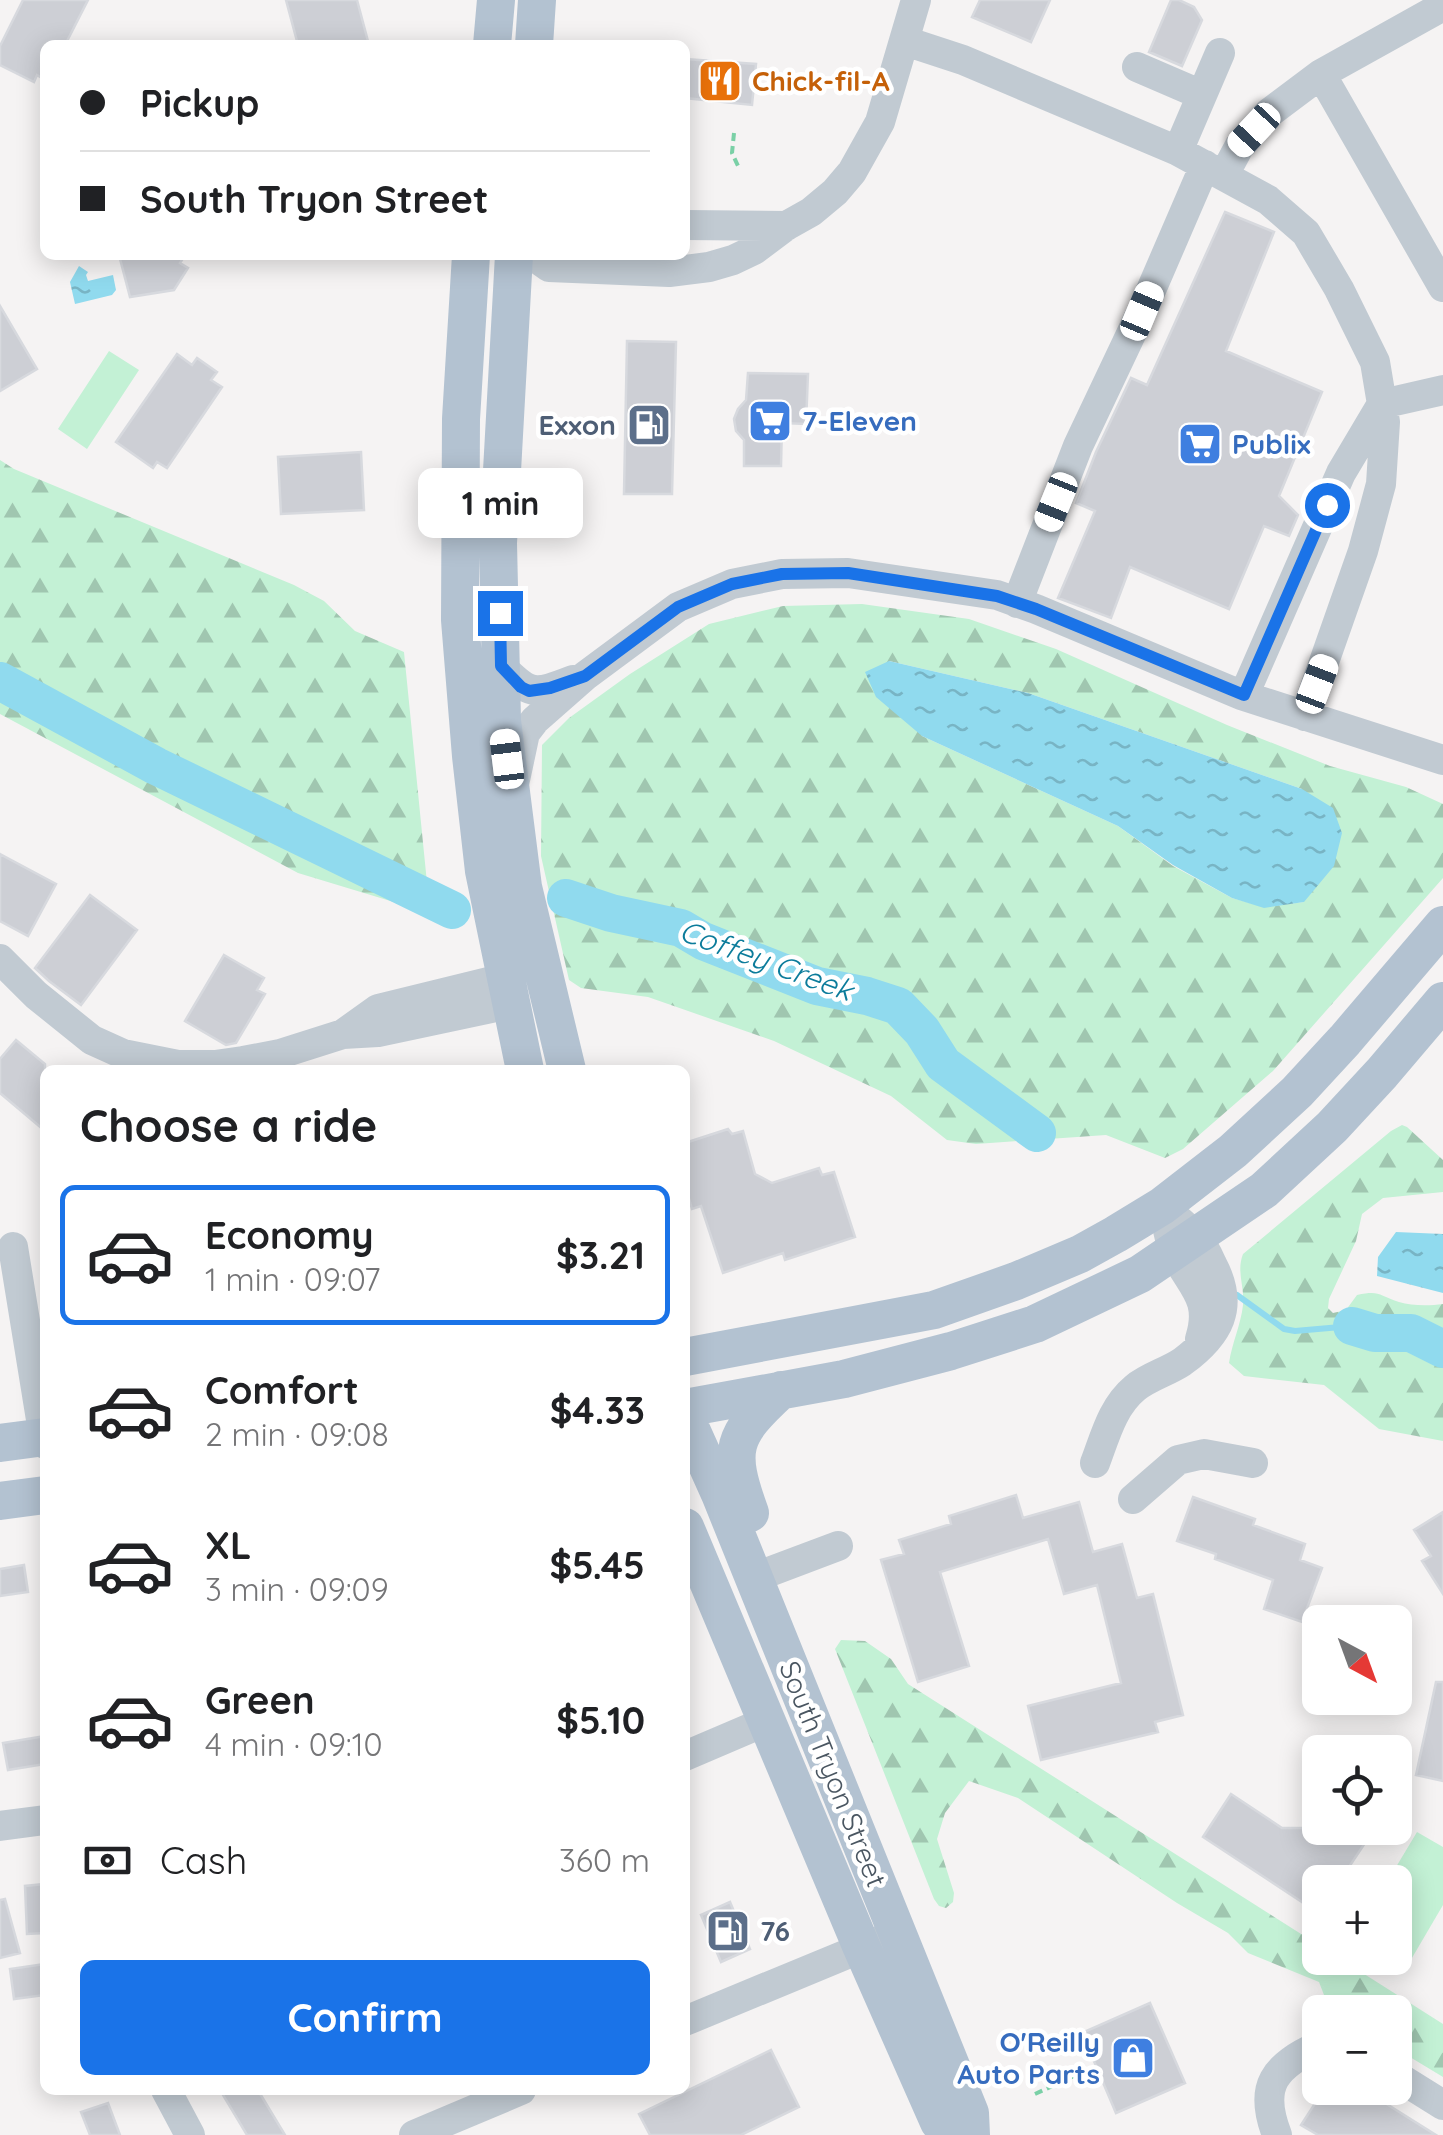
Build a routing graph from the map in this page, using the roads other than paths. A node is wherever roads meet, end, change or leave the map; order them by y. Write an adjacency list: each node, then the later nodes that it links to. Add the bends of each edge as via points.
1 (496, 0): 5 (main road)
2 (537, 0): 6 (main road)
3 (916, 0): 7 (street)
4 (1443, 6): 10 (street)
5 (492, 40)
6 (534, 40)
7 (905, 41): 12 (street); 15 (street, via 880,122 852,172)
8 (1220, 54): 11 (street)
9 (1138, 67): 11 (street)
10 (1322, 74): 13 (street, via 1269,114); 19 (street)
11 (1202, 95): 12 (street)
12 (1178, 152): 13 (street)
13 (1215, 170): 21 (street, via 1268,200 1306,233 1375,362); 22 (street, via 1078,446)
14 (690, 225): 15 (street)
15 (786, 226): 18 (street, via 754,250 709,267 549,268)
16 (471, 260): 31 (main road, via 460,620 484,871)
17 (514, 260): 23 (main road, via 498,543)
18 (539, 260)
19 (1443, 287)
20 (1443, 390): 21 (street)
21 (1382, 404): 25 (street, via 1340,473); 26 (street, via 1380,484)
22 (1017, 602): 24 (street, via 848,573 782,574 732,584 678,607); 25 (street)
23 (501, 666): 24 (street, via 529,691); 28 (main road)
24 (585, 676): 28 (street, via 525,733)
25 (1244, 695): 26 (street)
26 (1305, 716): 27 (street)
27 (1443, 760)
28 (512, 797): 36 (main road, via 523,887)
29 (1443, 925): 37 (main road, via 1297,1092)
30 (0, 959): 33 (street, via 92,1040)
31 (510, 992): 34 (street, via 488,982 378,1009 343,1034); 35 (main road)
32 (1443, 1001): 38 (main road, via 1332,1127 1264,1190)
33 (172, 1065)
34 (215, 1065)
35 (524, 1065)
36 (565, 1065)
37 (1162, 1206): 38 (street); 40 (main road, via 1080,1254 934,1310)
38 (1185, 1245): 41 (main road, via 1035,1324 844,1379); 47 (street, via 1203,1301 1201,1337 1181,1362 1121,1402)
39 (12, 1247): 43 (street)
40 (690, 1356)
41 (781, 1390): 42 (main road); 54 (main road, via 749,1422 736,1450 737,1476 760,1538)
42 (690, 1407)
43 (40, 1410)
44 (690, 1427): 54 (main road, South Tryon Street)
45 (40, 1439): 46 (main road)
46 (0, 1443)
47 (1096, 1463)
48 (1253, 1463): 50 (street, via 1204,1454 1178,1460)
49 (40, 1495): 51 (main road)
50 (1133, 1499)
51 (0, 1500)
52 (690, 1540): 55 (main road, South Tryon Street)
53 (838, 1546): 54 (street)
54 (753, 1578): 59 (main road, South Tryon Street)
55 (767, 1721): 56 (street); 60 (main road, South Tryon Street)
56 (690, 1754)
57 (40, 1821): 58 (street)
58 (0, 1826)
59 (897, 1934): 60 (street); 70 (main road, South Tryon Street, via 970,2114)
60 (862, 1948): 61 (street); 69 (main road, South Tryon Street)
61 (690, 2019)
62 (1302, 2054): 71 (street, via 1269,2089)
63 (1412, 2086): 66 (street)
64 (169, 2095): 67 (street)
65 (509, 2095): 68 (street)
66 (1443, 2104)
67 (190, 2135)
68 (414, 2135)
69 (950, 2135)
70 (971, 2135)
71 (1277, 2135)

